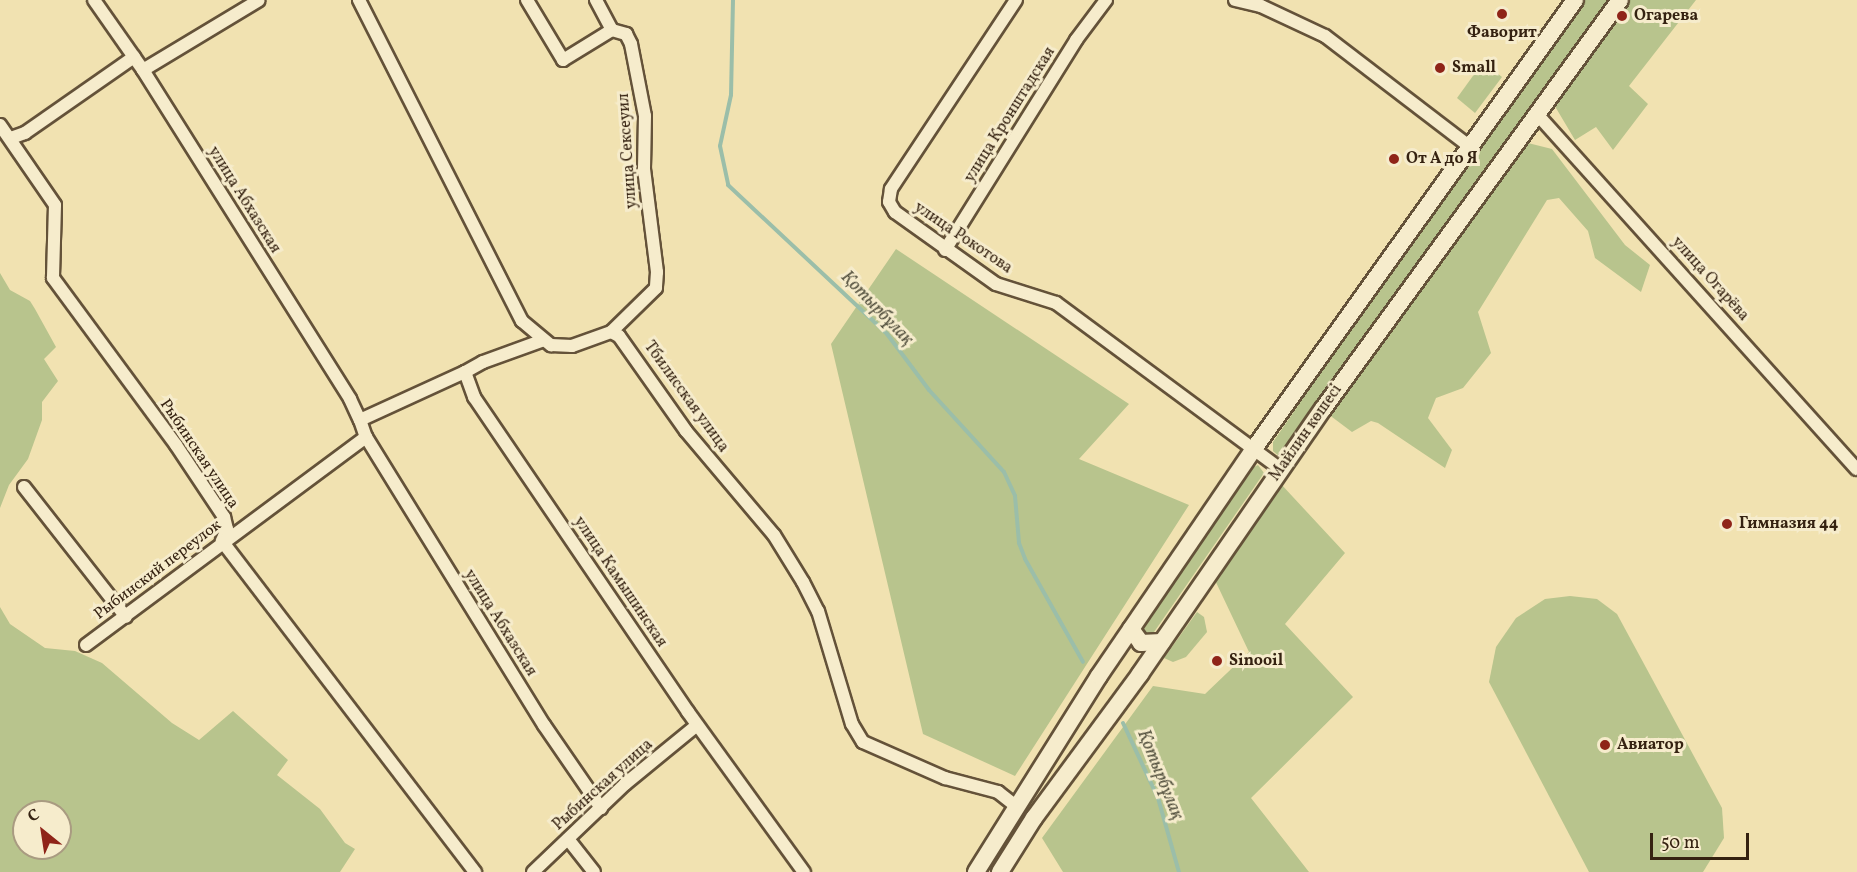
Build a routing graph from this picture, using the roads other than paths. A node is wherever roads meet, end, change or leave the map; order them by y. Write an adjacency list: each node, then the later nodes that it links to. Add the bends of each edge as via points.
1 (94, 0): 12 (street, улица Абхазская)
2 (259, 0): 13 (street)
3 (359, 0): 20 (street, via 499,282 522,321)
4 (527, 0): 11 (street, via 563,60)
5 (596, 0): 11 (street, улица Сексеуил)
6 (1016, 0): 18 (street, улица Рокотова, via 891,189 889,202 895,212)
7 (1106, 0): 18 (street, улица Кронштадская, via 1076,40)
8 (1234, 0): 17 (street, via 1261,6 1325,36)
9 (1575, 0): 17 (main road, Майлин көшесі)
10 (1620, 0): 14 (main road, Майлин көшесі)
11 (612, 30): 19 (street, улица Сексеуил, via 626,34 632,44 645,116 644,169 657,272 656,288)
12 (134, 57): 13 (street, улица Абхазская); 16 (street, via 25,133)
13 (143, 69): 22 (street, улица Абхазская)
14 (1536, 114): 25 (main road, Майлин көшесі); 26 (street, улица Огарёва)
15 (0, 125): 16 (street, Рыбинская улица)
16 (11, 138): 28 (street, Рыбинская улица, via 55,205 53,279 176,445 224,517 227,529)
17 (1469, 146): 24 (main road, Майлин көшесі)
18 (945, 250): 24 (street, улица Рокотова, via 996,284 1056,303)
19 (611, 332): 20 (street, via 572,346); 34 (street, Тбилисская улица, via 619,336 649,372 686,431 774,535 798,573 818,611 852,724 863,742 945,778 998,792)
20 (542, 341): 21 (street)
21 (465, 372): 22 (street); 33 (street, улица Камышинская, via 485,414)
22 (360, 420): 23 (street, улица Абхазская)
23 (366, 437): 28 (street, Рыбинский переулок); 35 (street, улица Абхазская, via 544,725)
24 (1253, 450): 25 (street, улица Рокотова); 30 (main road, Майлин көшесі)
25 (1280, 469): 31 (main road, Майлин көшесі)
26 (1857, 469)
27 (24, 487): 29 (street)
28 (222, 541): 29 (street, Рыбинский переулок); 37 (street)
29 (126, 617): 32 (street, Рыбинский переулок)
30 (1131, 629): 31 (main road, via 1141,644); 34 (main road, Майлин көшесі)
31 (1162, 642): 42 (main road, Майлин көшесі, via 1034,818)
32 (86, 645)
33 (697, 725): 35 (street, Рыбинская улица); 40 (street, улица Камышинская)
34 (1016, 806): 41 (main road, Майлин көшесі)
35 (601, 808): 36 (street, Рыбинская улица)
36 (568, 839): 38 (street, Рыбинская улица); 39 (street)
37 (475, 872)
38 (533, 872)
39 (594, 872)
40 (804, 872)
41 (976, 872)
42 (1000, 872)

